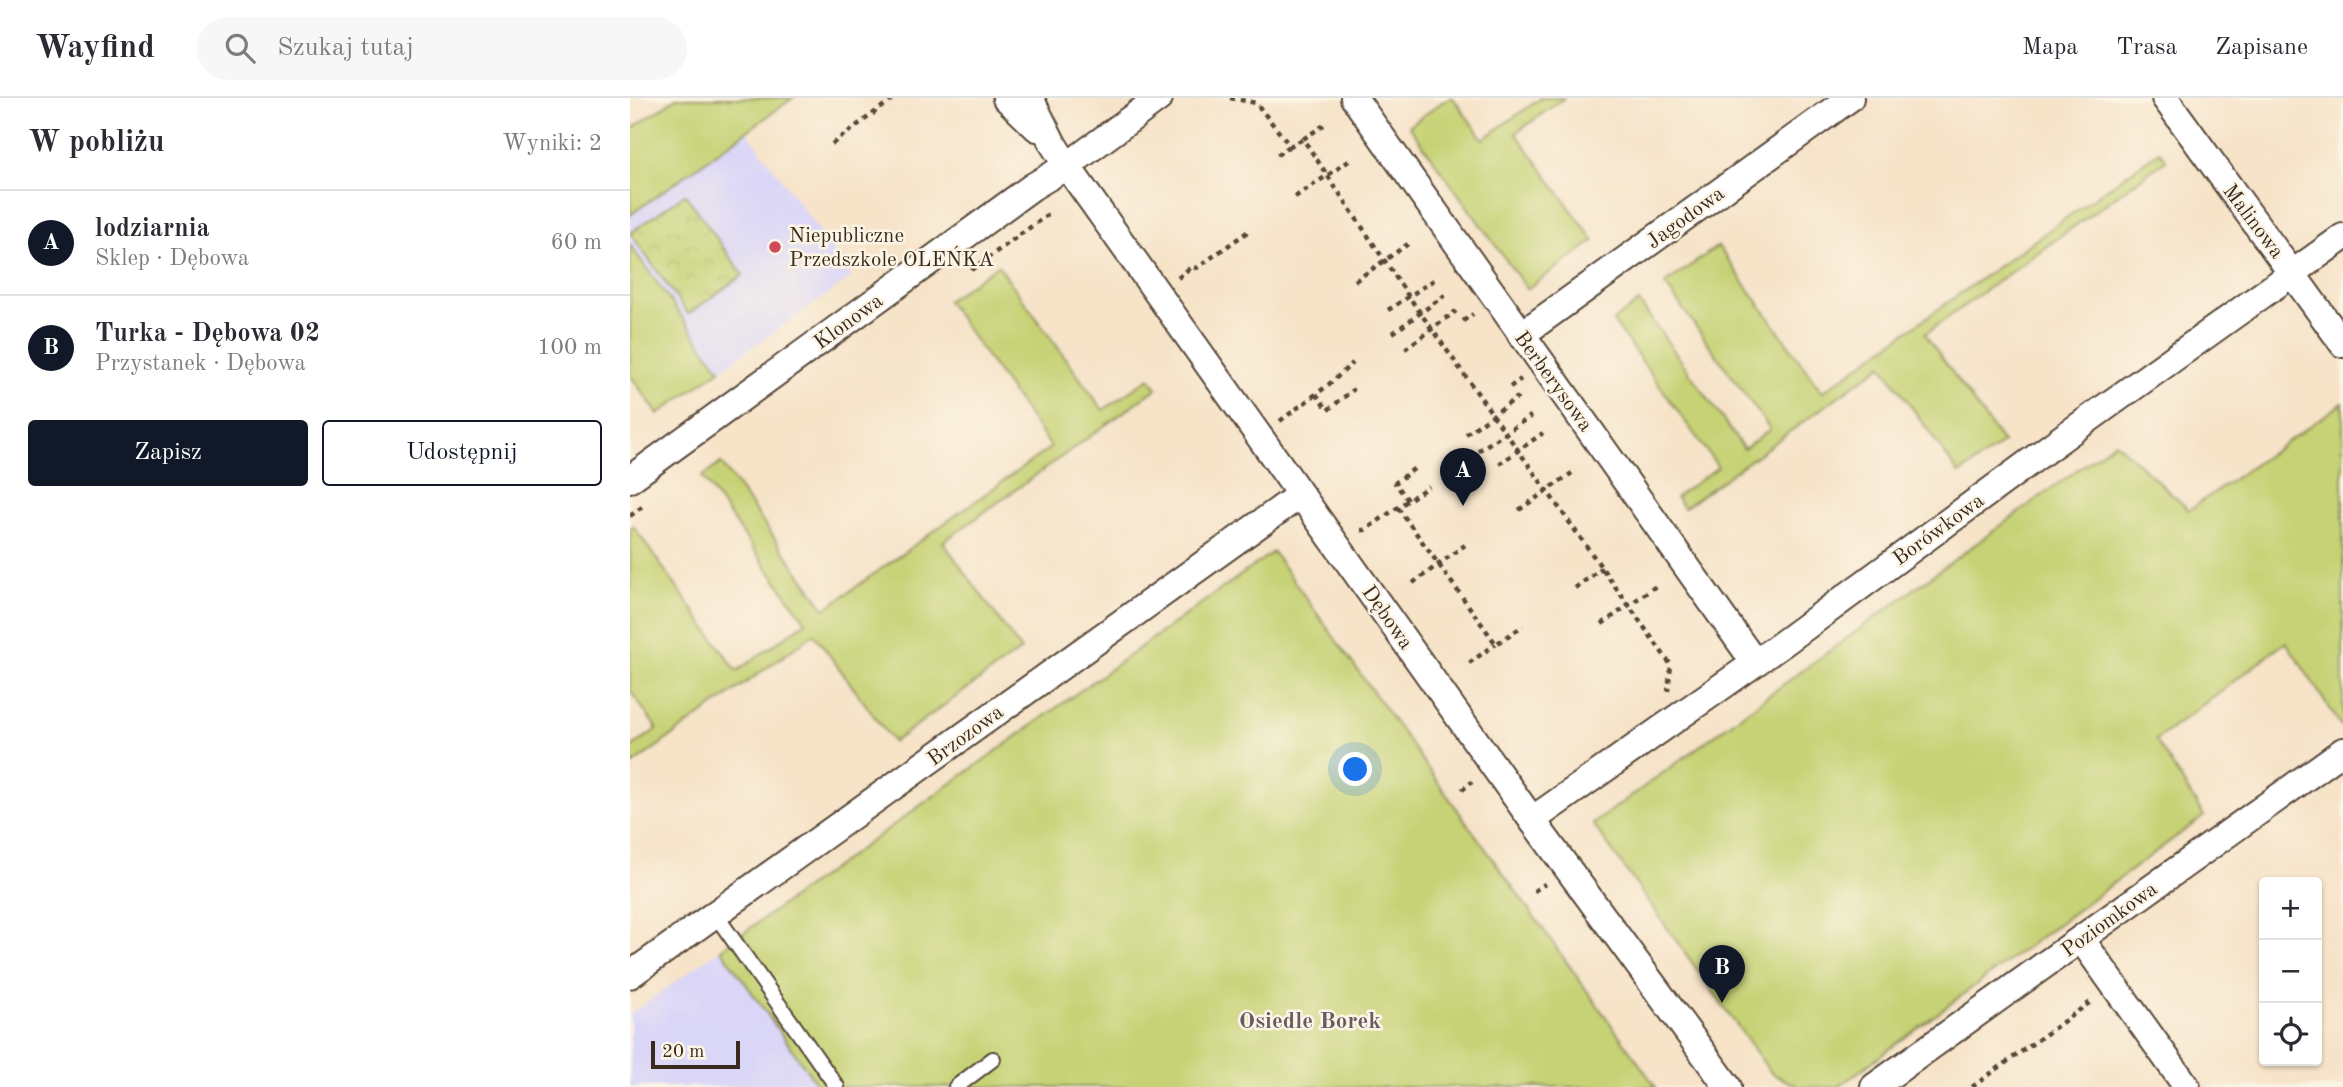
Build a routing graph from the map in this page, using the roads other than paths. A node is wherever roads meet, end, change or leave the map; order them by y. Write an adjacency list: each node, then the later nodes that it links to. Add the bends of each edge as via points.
1 (1006, 98): 7 (street, Dębowa)
2 (1030, 98): 7 (street, Dębowa)
3 (1159, 98): 7 (street, Klonowa)
4 (1354, 98): 10 (street, Berberysowa)
5 (1850, 98): 10 (street, Jagodowa)
6 (2165, 98): 9 (street, Malinowa)
7 (1060, 155): 12 (street, Klonowa, via 1032,187); 13 (street, Dębowa)
8 (2343, 237): 9 (street, Borówkowa)
9 (2294, 273): 11 (street, Malinowa); 14 (street, Borówkowa)
10 (1521, 335): 14 (street, Berberysowa)
11 (2343, 344)
12 (630, 479)
13 (1300, 495): 16 (street, Dębowa); 17 (street, Brzozowa)
14 (1755, 663): 16 (street, Borówkowa)
15 (2343, 751): 18 (street, Poziomkowa)
16 (1532, 820): 23 (street, Dębowa)
17 (715, 914): 19 (street, Brzozowa); 21 (lane)
18 (2081, 939): 24 (street, Poziomkowa); 25 (street)
19 (630, 975)
20 (993, 1059): 22 (lane)
21 (837, 1087)
22 (956, 1087)
23 (1728, 1087)
24 (1874, 1087)
25 (2187, 1087)

